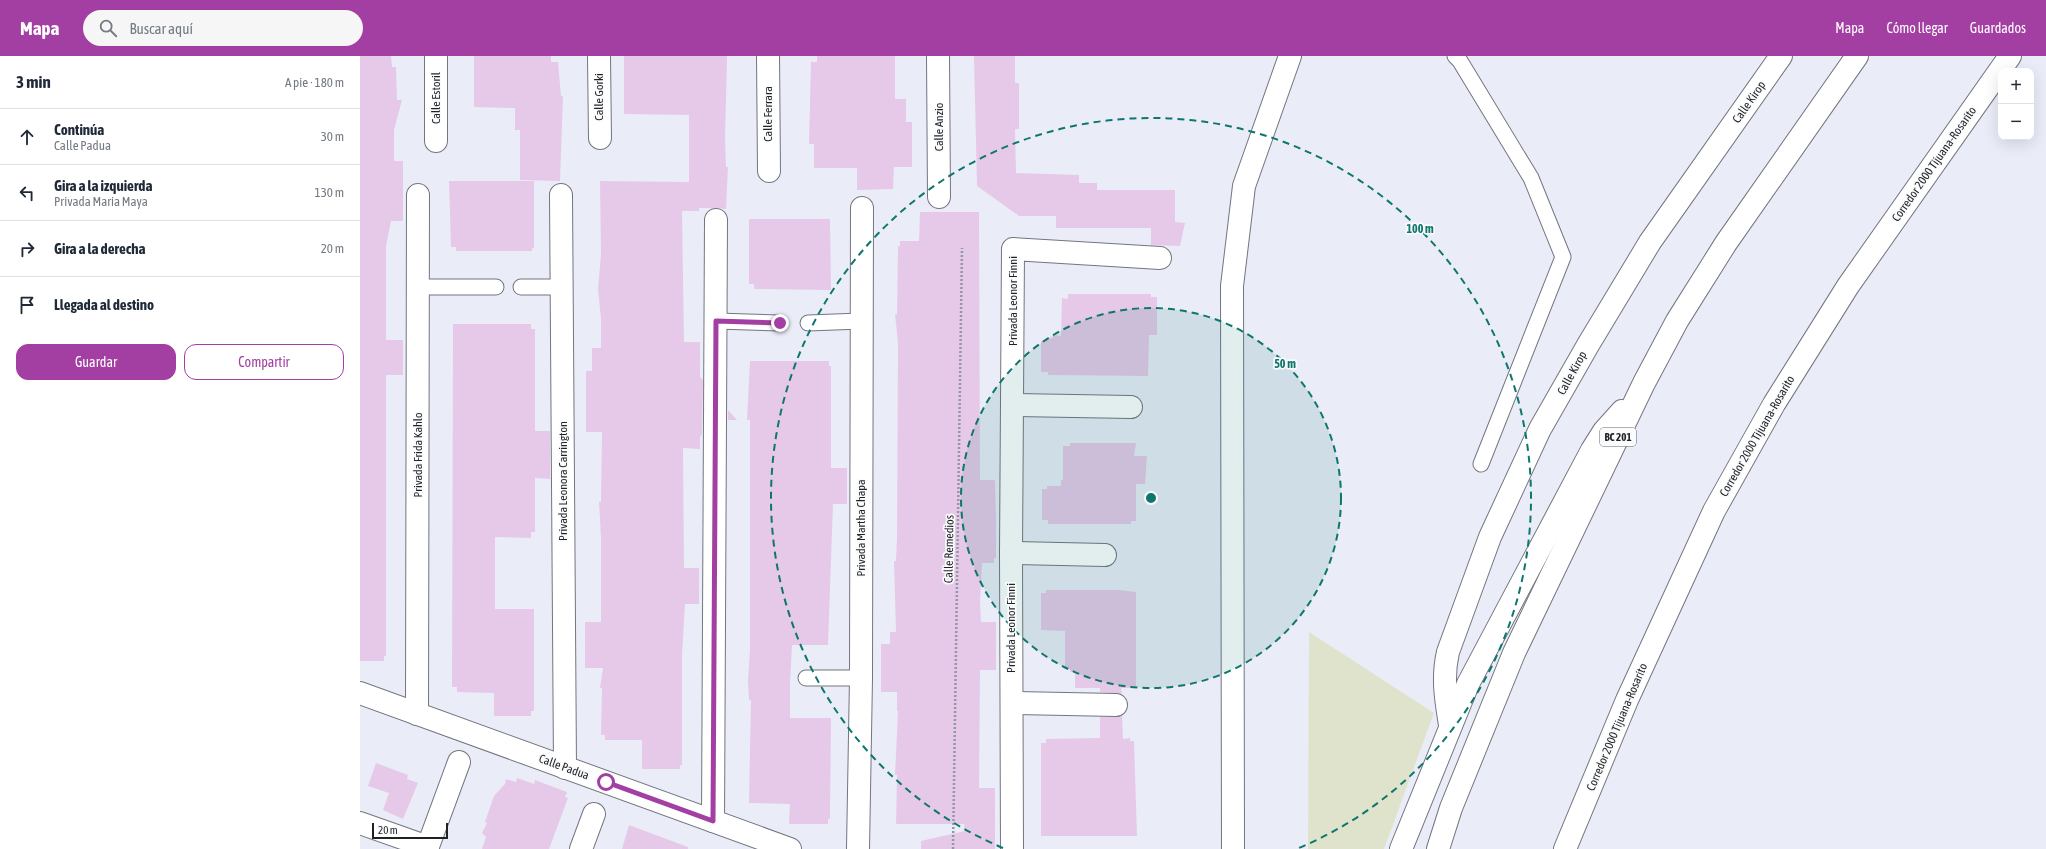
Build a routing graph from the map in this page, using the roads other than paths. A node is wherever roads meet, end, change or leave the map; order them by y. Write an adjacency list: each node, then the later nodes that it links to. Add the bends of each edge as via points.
1 (436, 56): 11 (main road, Calle Estoril)
2 (599, 56): 10 (main road, Calle Gorki)
3 (768, 56): 12 (main road, Calle Ferrara)
4 (938, 56): 15 (main road, Calle Anzio)
5 (1290, 56): 51 (main road, via 1244,186 1232,286)
6 (1455, 56): 30 (lane, via 1531,178 1563,257)
7 (1781, 56): 39 (main road, Calle Kirop, via 1650,242 1540,429 1490,537 1448,652 1444,686)
8 (1857, 56): 27 (main road, BC 201, via 1726,243 1677,321)
9 (2010, 56): 54 (main road, Corredor 2000 Tijuana-Rosarito, via 1848,286 1774,404 1714,511 1627,700)
10 (600, 138)
11 (436, 141)
12 (769, 171)
13 (418, 195): 19 (main road, Privada Frida Kahlo)
14 (561, 195): 22 (main road, Privada Leonora Carrington)
15 (939, 197)
16 (862, 208): 24 (main road, Privada Martha Chapa)
17 (716, 220): 23 (main road)
18 (1160, 258): 28 (main road, Privada Leonor Finni, via 1013,249)
19 (418, 287): 20 (lane); 38 (main road, Privada Frida Kahlo)
20 (496, 287)
21 (521, 287): 22 (lane)
22 (562, 287): 41 (main road, Privada Leonora Carrington)
23 (716, 321): 25 (lane); 43 (main road)
24 (861, 321): 26 (lane); 34 (main road, Privada Martha Chapa)
25 (780, 323)
26 (808, 323)
27 (1644, 383): 39 (main road, via 1604,431 1592,450 1499,622); 53 (main road, BC 201, via 1514,653 1451,808)
28 (1012, 405): 29 (main road); 31 (main road, Privada Leonor Finni)
29 (1131, 407)
30 (1481, 464)
31 (1011, 553): 32 (main road); 36 (main road, Privada Leonor Finni)
32 (1105, 555)
33 (806, 678): 34 (lane)
34 (861, 678): 49 (main road, Privada Martha Chapa)
35 (360, 693): 38 (main road, Calle Padua)
36 (1012, 703): 37 (main road); 50 (main road, Privada Leonor Finni)
37 (1116, 705)
38 (417, 714): 41 (main road, Calle Padua)
39 (1450, 725): 52 (main road)
40 (459, 762): 46 (main road)
41 (565, 768): 43 (main road, Calle Padua)
42 (594, 814): 47 (main road)
43 (713, 821): 45 (main road, Calle Padua)
44 (360, 823): 46 (main road)
45 (754, 843): 48 (main road, Calle Padua)
46 (428, 848)
47 (581, 849)
48 (790, 849)
49 (858, 849)
50 (1012, 849)
51 (1233, 849)
52 (1401, 849)
53 (1438, 849)
54 (1565, 849)

